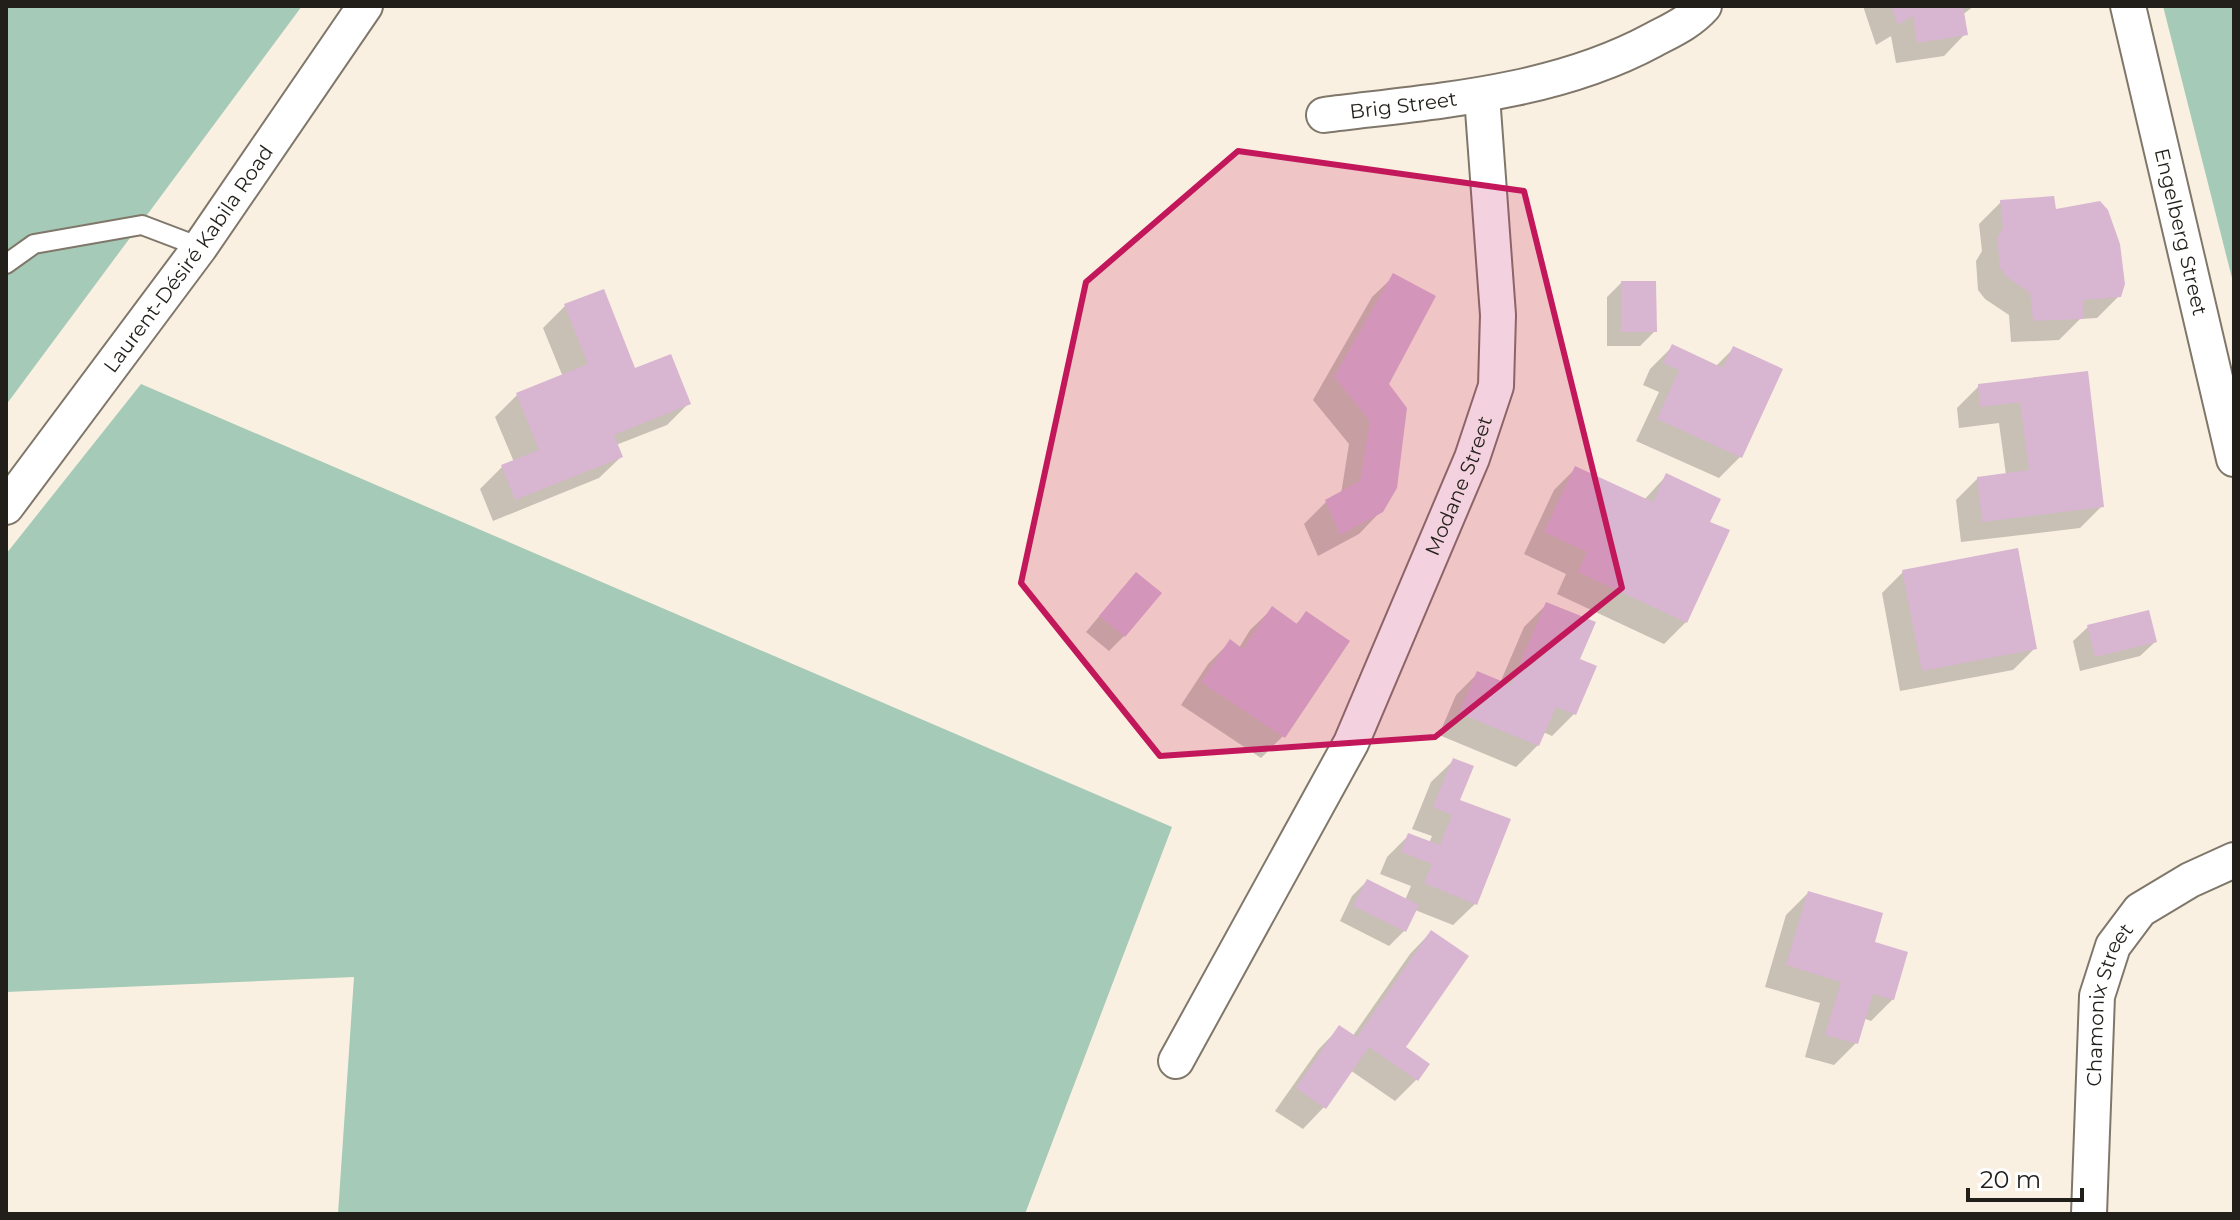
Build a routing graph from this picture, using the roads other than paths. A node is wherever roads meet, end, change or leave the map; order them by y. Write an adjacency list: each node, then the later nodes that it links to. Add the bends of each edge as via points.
1 (365, 6): 6 (street, Laurent-Désiré Kabila Road)
2 (1704, 6): 4 (street, via 1692,20 1639,48 1583,70)
3 (2128, 6): 8 (street, Engelberg Street)
4 (1482, 96): 5 (street, Brig Street); 11 (street, Modane Street, via 1498,315 1496,386 1472,458 1351,743)
5 (1324, 115)
6 (200, 247): 7 (lane, via 142,225 34,244); 9 (street, Laurent-Désiré Kabila Road)
7 (6, 264)
8 (2234, 459)
9 (6, 507)
10 (2234, 860): 12 (street, Chamonix Street, via 2140,910 2113,946 2097,996)
11 (1176, 1061)
12 (2089, 1214)

